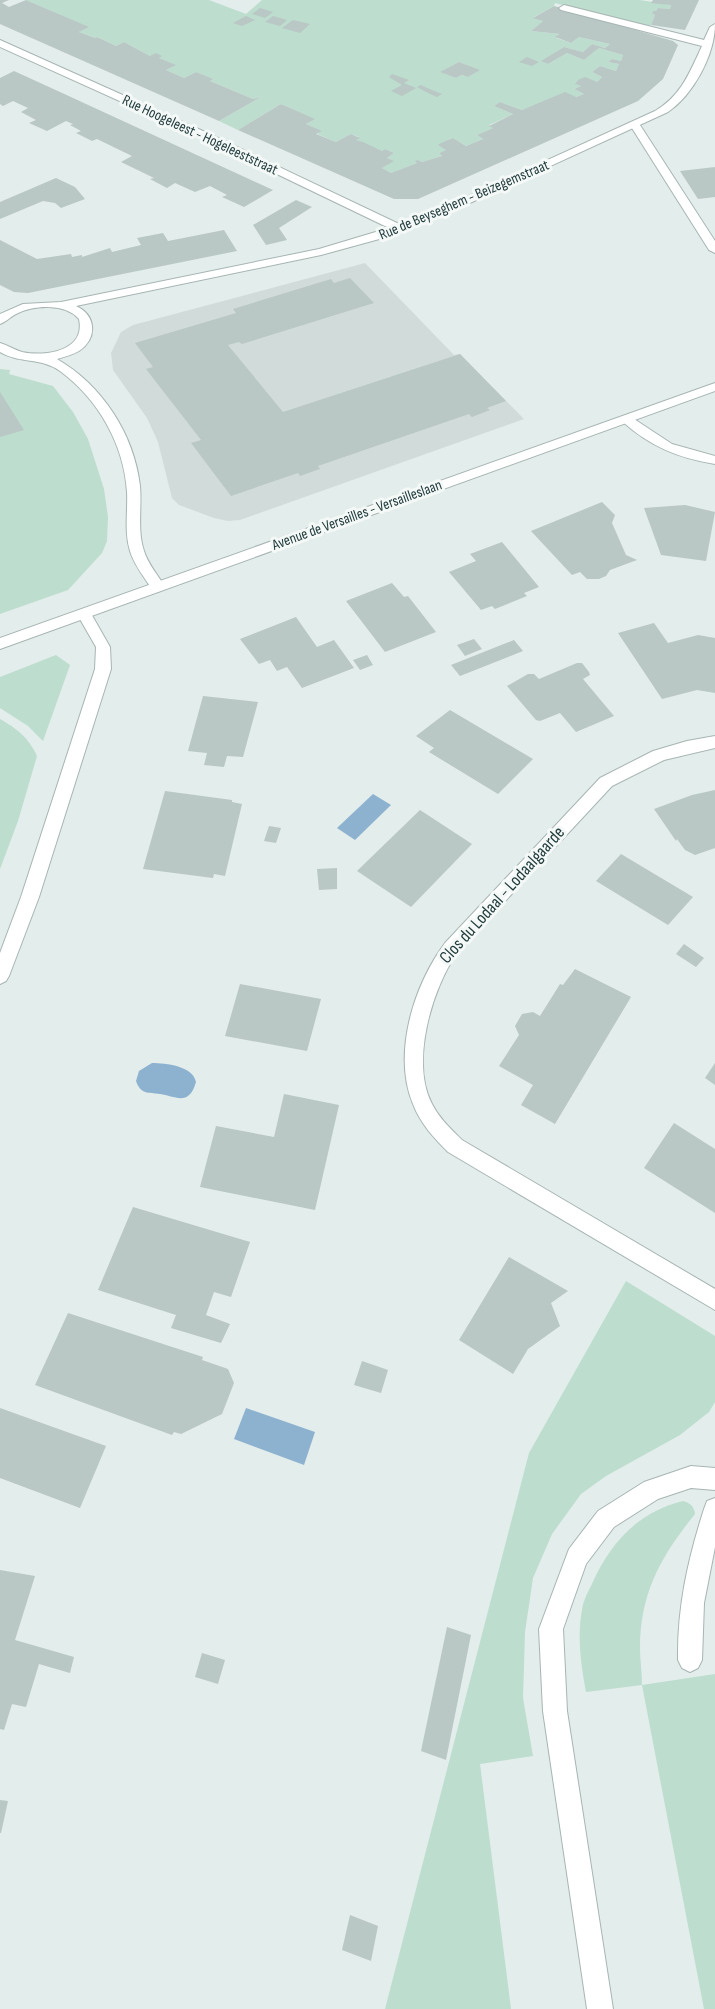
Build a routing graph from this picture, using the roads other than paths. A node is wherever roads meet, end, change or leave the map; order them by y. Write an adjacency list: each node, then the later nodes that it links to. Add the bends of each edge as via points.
1 (564, 8): 4 (street)
2 (715, 27): 4 (street, Rue de Beyseghem - Beizegemstraat)
3 (0, 43): 6 (street, Rue Hoogeleest - Hogeleeststraat)
4 (706, 44): 5 (street, Rue de Beyseghem - Beizegemstraat, via 679,98)
5 (635, 125): 6 (street, Rue de Beyseghem - Beizegemstraat); 7 (street)
6 (400, 229): 8 (street, Rue de Beyseghem - Beizegemstraat, via 321,252)
7 (715, 250)
8 (125, 294): 10 (street, Rue de Beyseghem - Beizegemstraat); 12 (street, Rue de Beyseghem - Beizegemstraat)
9 (0, 305): 11 (street)
10 (62, 305): 11 (street, Rue de Beyseghem - Beizegemstraat, via 47,303); 12 (street)
11 (16, 309): 13 (street, Rue de Beyseghem - Beizegemstraat)
12 (84, 317): 14 (street, via 87,331)
13 (0, 320)
14 (77, 346): 16 (street); 17 (street)
15 (0, 347): 16 (street, via 13,355)
16 (46, 358): 17 (street)
17 (79, 379): 21 (street, via 114,425 126,448 133,484 137,549)
18 (715, 387): 19 (street, Avenue de Versailles - Versailleslaan)
19 (628, 419): 20 (street, via 658,444); 21 (street, Avenue de Versailles - Versailleslaan)
20 (715, 460)
21 (158, 587): 22 (street, Avenue de Versailles - Versailleslaan)
22 (84, 614): 23 (street, Avenue de Versailles - Versailleslaan); 25 (street, via 103,647 104,669 30,897)
23 (0, 644)
24 (715, 742): 26 (street, Clos du Lodaal - Lodaalgaarde, via 636,764 606,782 439,964 425,995 415,1054 421,1103 455,1146)
25 (0, 976)
26 (715, 1300)
27 (715, 1479): 30 (street, via 691,1477 652,1490 606,1519 577,1557 551,1629 555,1711)
28 (715, 1509): 29 (street, via 690,1614)
29 (690, 1660)
30 (600, 2009)

